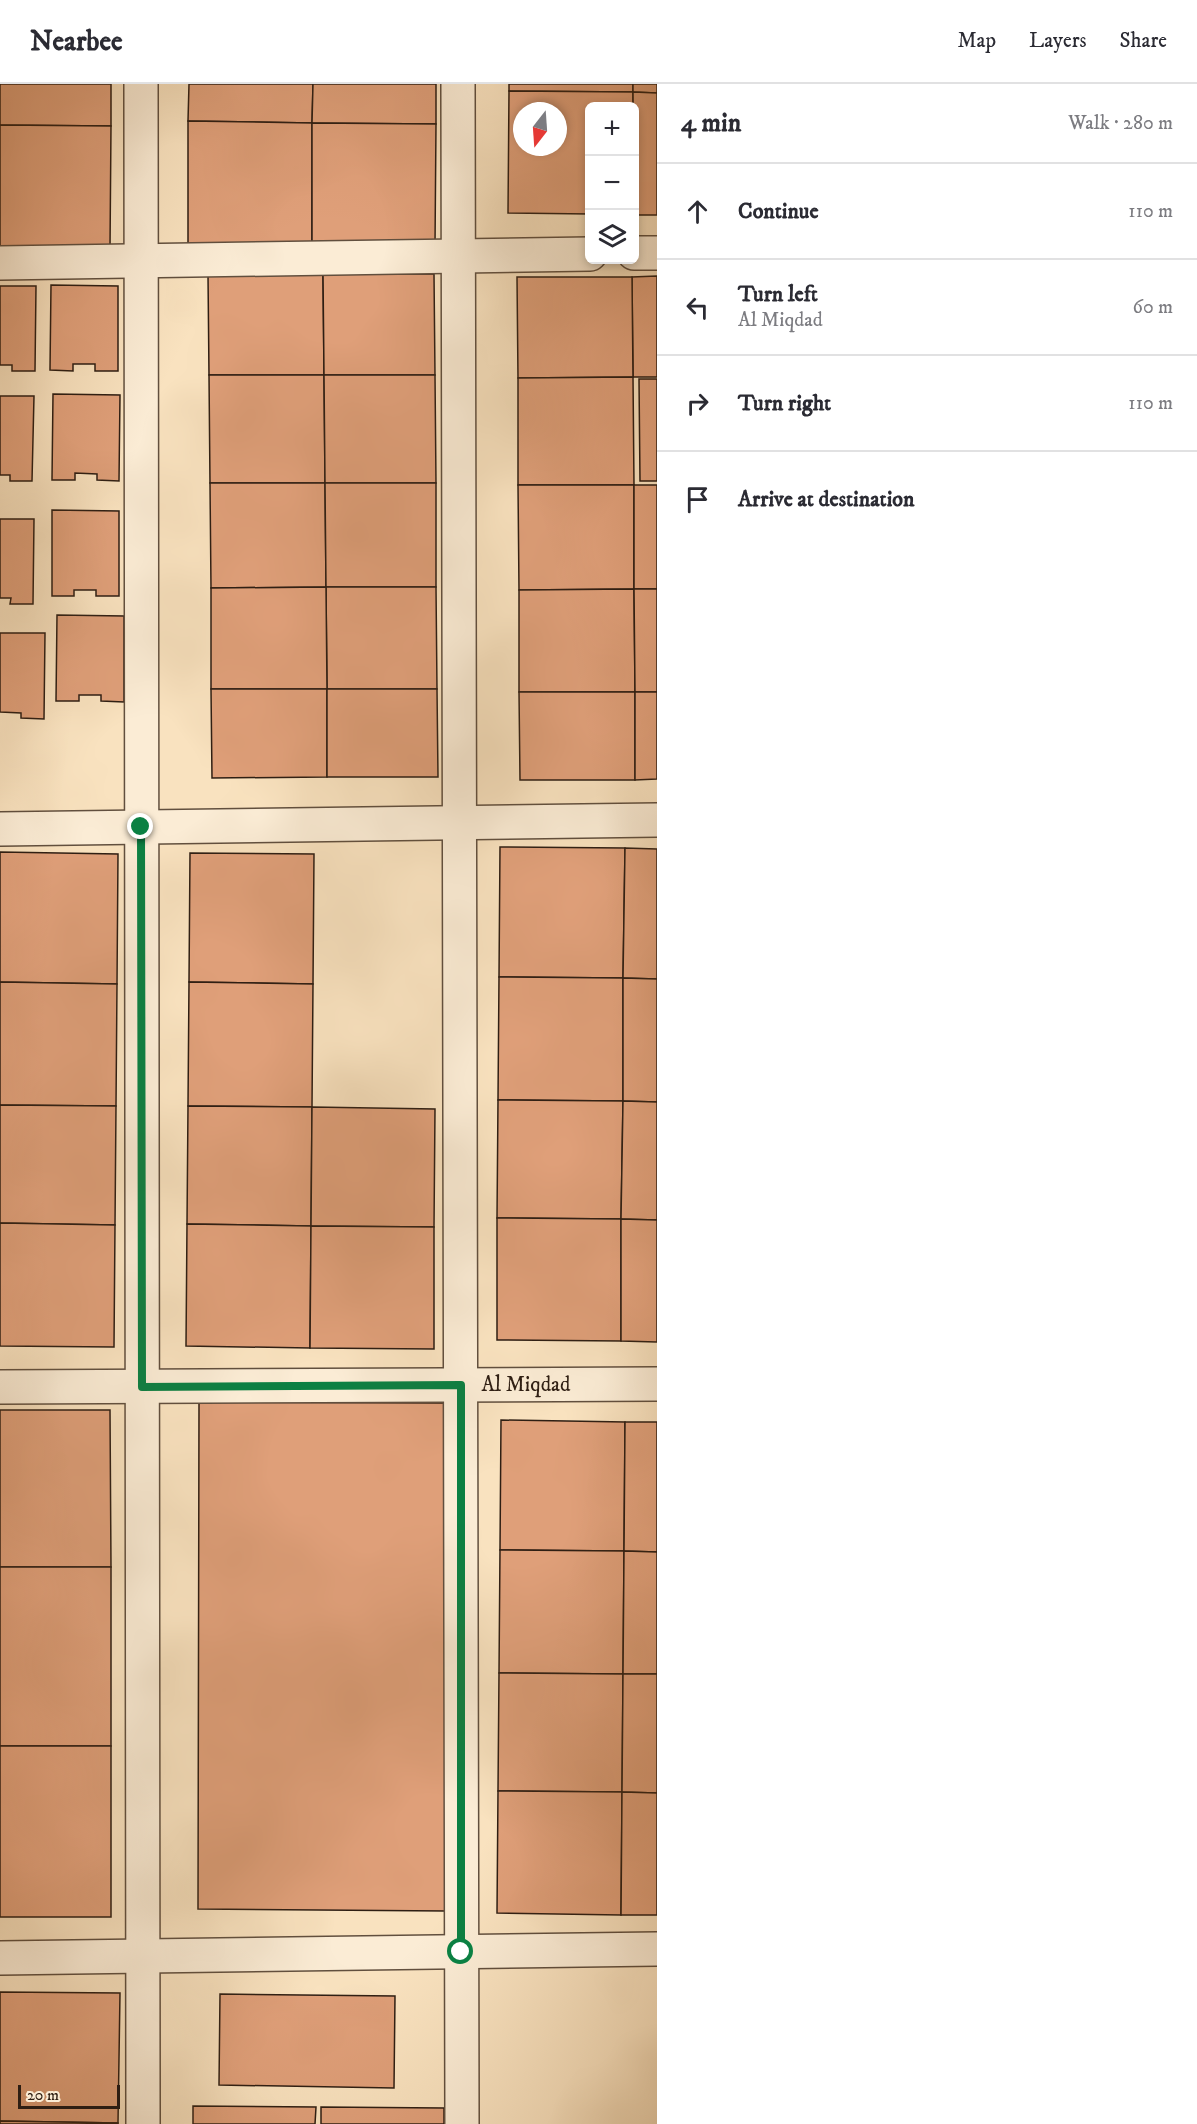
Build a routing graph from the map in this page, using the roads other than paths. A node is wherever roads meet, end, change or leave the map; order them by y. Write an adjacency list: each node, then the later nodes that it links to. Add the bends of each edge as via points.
1 (141, 84): 7 (street)
2 (458, 84): 6 (street)
3 (639, 253): 4 (street)
4 (657, 253)
5 (585, 254): 6 (street)
6 (459, 256): 7 (street); 10 (street)
7 (141, 261): 8 (street); 11 (street)
8 (0, 263)
9 (657, 820): 10 (street)
10 (459, 823): 11 (street); 14 (street)
11 (141, 827): 12 (street); 15 (street)
12 (0, 829)
13 (657, 1384): 14 (street, Al Miqdad)
14 (461, 1385): 15 (street, Al Miqdad); 18 (street)
15 (142, 1387): 16 (street, Al Miqdad); 19 (street)
16 (0, 1388)
17 (657, 1949): 18 (street)
18 (461, 1952): 19 (street); 22 (street)
19 (143, 1956): 20 (street); 21 (street)
20 (0, 1958)
21 (143, 2124)
22 (462, 2124)

